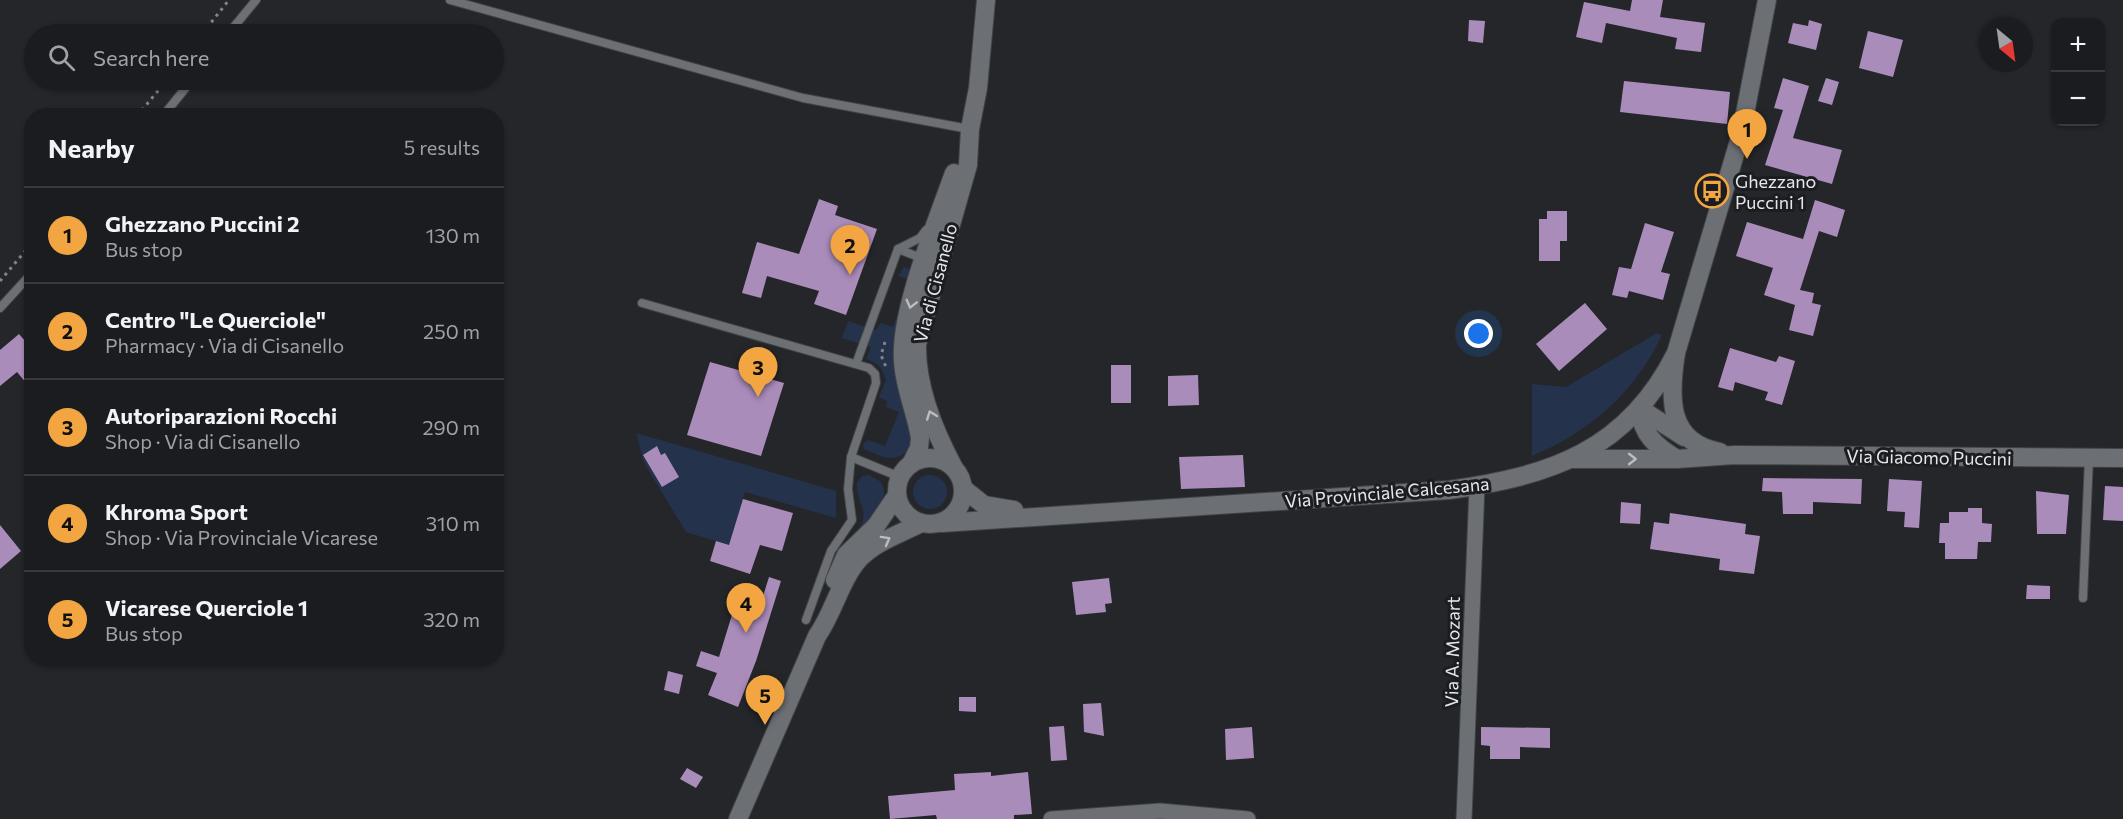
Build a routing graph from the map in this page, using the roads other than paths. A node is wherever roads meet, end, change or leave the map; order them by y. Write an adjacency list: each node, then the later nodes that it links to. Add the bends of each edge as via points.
1 (256, 0): 5 (lane)
2 (450, 0): 8 (lane, via 803,98)
3 (986, 0): 8 (main road, Via di Cisanello)
4 (1767, 0): 15 (main road, Via Provinciale Calcesana, via 1741,134)
5 (236, 24)
6 (184, 90): 7 (lane)
7 (169, 108)
8 (970, 129): 9 (main road, Via di Cisanello); 11 (main road, Via di Cisanello, via 968,165)
9 (950, 185): 10 (lane, via 938,196 923,235); 11 (main road, Via di Cisanello)
10 (898, 249): 11 (lane); 16 (lane)
11 (930, 267): 25 (main road, Via di Cisanello, one-way to 11, via 928,408 918,362); 26 (main road, Via di Cisanello, one-way to 26, via 902,343 904,372 920,438 917,453)
12 (24, 282): 14 (lane)
13 (642, 303): 16 (lane)
14 (0, 308)
15 (1677, 353): 17 (main road, Via Provinciale Calcesana, via 1662,380); 18 (main road, via 1673,407)
16 (856, 364): 20 (lane, via 871,369 876,380)
17 (1639, 408): 18 (main road, Via Giacomo Puccini); 23 (main road, Via Provinciale Calcesana, via 1612,433); 24 (main road, via 1648,437)
18 (1690, 441): 19 (main road, Via Giacomo Puccini, via 1704,449)
19 (1734, 455): 21 (main road, Via Giacomo Puccini); 24 (main road, Via Giacomo Puccini)
20 (851, 457): 26 (lane); 33 (lane, via 848,489 852,520 831,551)
21 (2089, 458): 22 (main road, Via Giacomo Puccini); 32 (lane)
22 (2123, 458)
23 (1573, 459): 24 (main road, Via Giacomo Puccini, one-way to 24); 27 (main road, Via Provinciale Calcesana, via 1532,475)
24 (1677, 459)
25 (954, 468): 26 (main road, via 927,458); 28 (main road)
26 (903, 478): 30 (main road, via 905,513); 34 (main road, Via di Cisanello, via 876,526 843,560 821,615)
27 (1477, 486): 29 (main road, Via Provinciale Calcesana, via 1373,497); 38 (street, Via A. Mozart)
28 (964, 489): 29 (main road, Via Provinciale Calcesana, via 989,507); 31 (main road, via 958,510)
29 (1042, 515): 31 (main road, Via Provinciale Calcesana)
30 (921, 523): 31 (main road); 34 (main road, one-way to 30, via 862,557 882,542)
31 (942, 523)
32 (2084, 598)
33 (806, 620)
34 (817, 636): 35 (main road)
35 (738, 819)
36 (1051, 819): 37 (street, via 1160,811)
37 (1248, 819)
38 (1464, 819)

